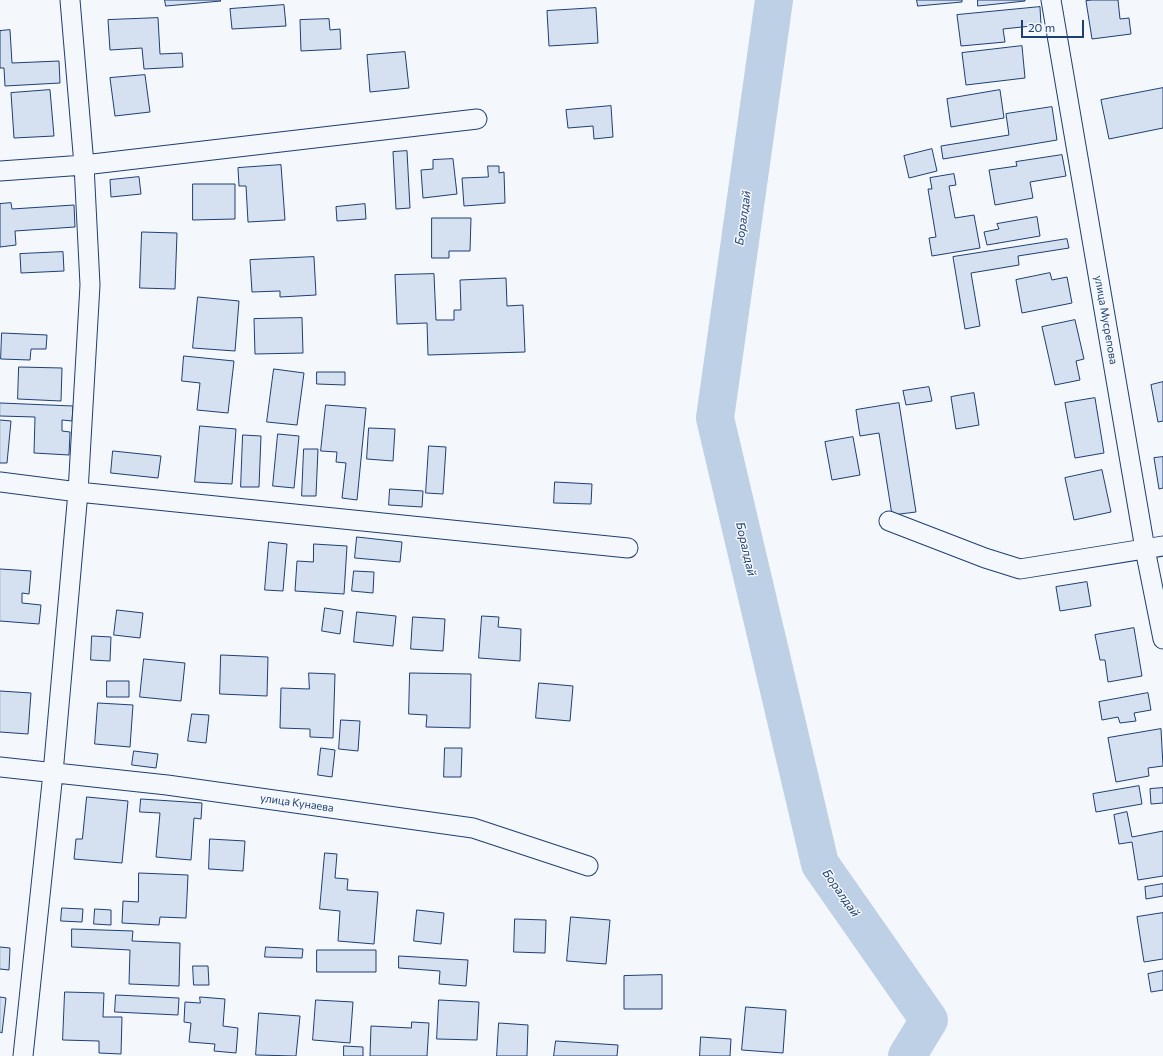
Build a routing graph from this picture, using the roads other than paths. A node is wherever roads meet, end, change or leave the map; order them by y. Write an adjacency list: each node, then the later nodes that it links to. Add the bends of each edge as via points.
1 (70, 0): 4 (street)
2 (1051, 0): 9 (street, улица Мусрепова)
3 (477, 119): 4 (street)
4 (84, 164): 5 (street); 7 (street, via 90,285)
5 (0, 171)
6 (0, 482): 7 (street)
7 (78, 492): 10 (street); 13 (street)
8 (889, 521): 9 (street, via 1020,569)
9 (1154, 547): 11 (street, улица Мусрепова)
10 (628, 548)
11 (1163, 639)
12 (0, 768): 13 (street, улица Кунаева)
13 (53, 773): 14 (street, улица Кунаева, via 167,785 473,828); 15 (street)
14 (588, 866)
15 (23, 1056)

